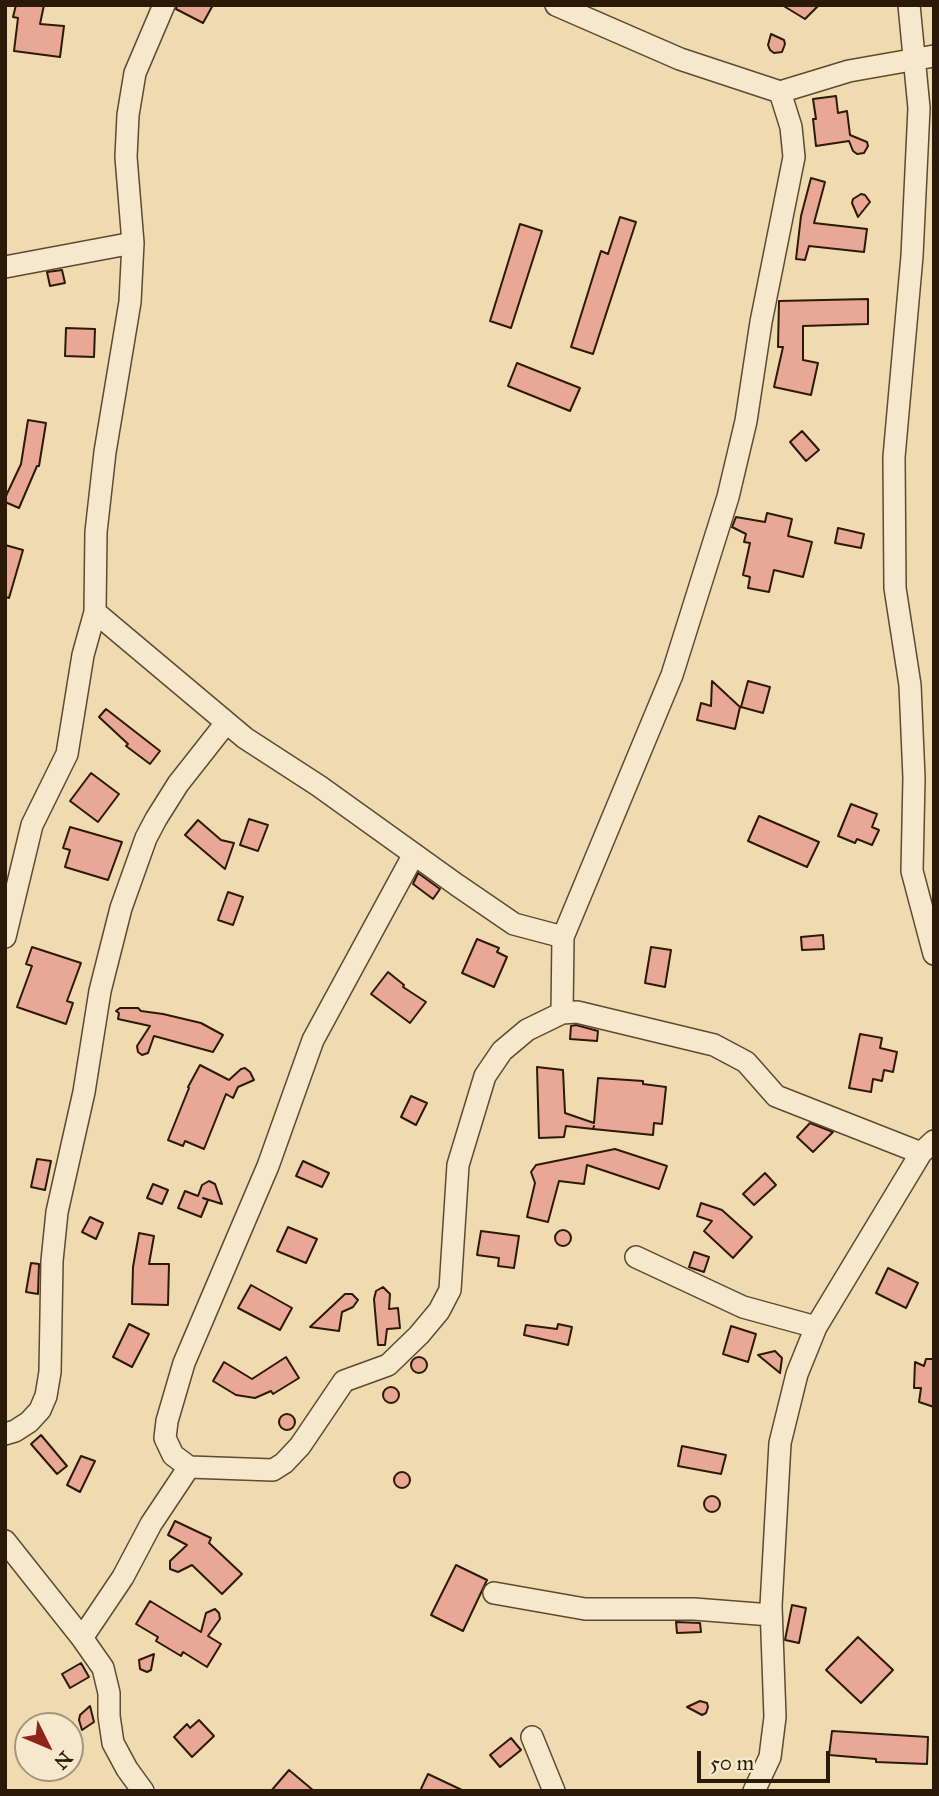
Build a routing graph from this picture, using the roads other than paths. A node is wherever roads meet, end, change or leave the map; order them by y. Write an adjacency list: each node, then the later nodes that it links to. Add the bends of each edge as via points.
1 (164, 5): 6 (street, via 135,73 128,115 126,157)
2 (556, 5): 5 (street, via 680,59)
3 (909, 5): 4 (street)
4 (924, 58): 5 (street, via 849,71); 13 (street, via 894,457 895,588 910,685 912,871)
5 (780, 92): 12 (street, via 794,157 728,497 672,675)
6 (133, 243): 7 (street); 8 (street, via 130,302 104,452)
7 (5, 267)
8 (95, 612): 9 (street); 11 (street, via 67,754 32,825)
9 (226, 723): 10 (street); 18 (street, via 156,819 121,908 57,1212 46,1396 29,1422)
10 (414, 854): 12 (street, via 514,924); 19 (street, via 313,1040 268,1166 184,1363 165,1438 173,1455)
11 (5, 937)
12 (563, 937): 14 (street)
13 (934, 954)
14 (562, 1013): 15 (street, via 577,1012 714,1045 746,1062 776,1096); 19 (street, via 527,1030 502,1051 485,1076 458,1165 450,1290 439,1311 388,1364 344,1381 300,1446 279,1467)
15 (928, 1147): 17 (street)
16 (636, 1257): 17 (street, via 743,1307)
17 (817, 1327): 22 (street, via 797,1374 780,1443)
18 (5, 1434)
19 (189, 1467): 23 (street)
20 (5, 1541): 23 (street)
21 (494, 1593): 22 (street, via 585,1609 694,1609)
22 (771, 1615): 27 (street, via 775,1717 770,1757)
23 (82, 1638): 25 (street, via 103,1668 110,1693 113,1743)
24 (532, 1737): 26 (street)
25 (143, 1791)
26 (554, 1791)
27 (754, 1791)

